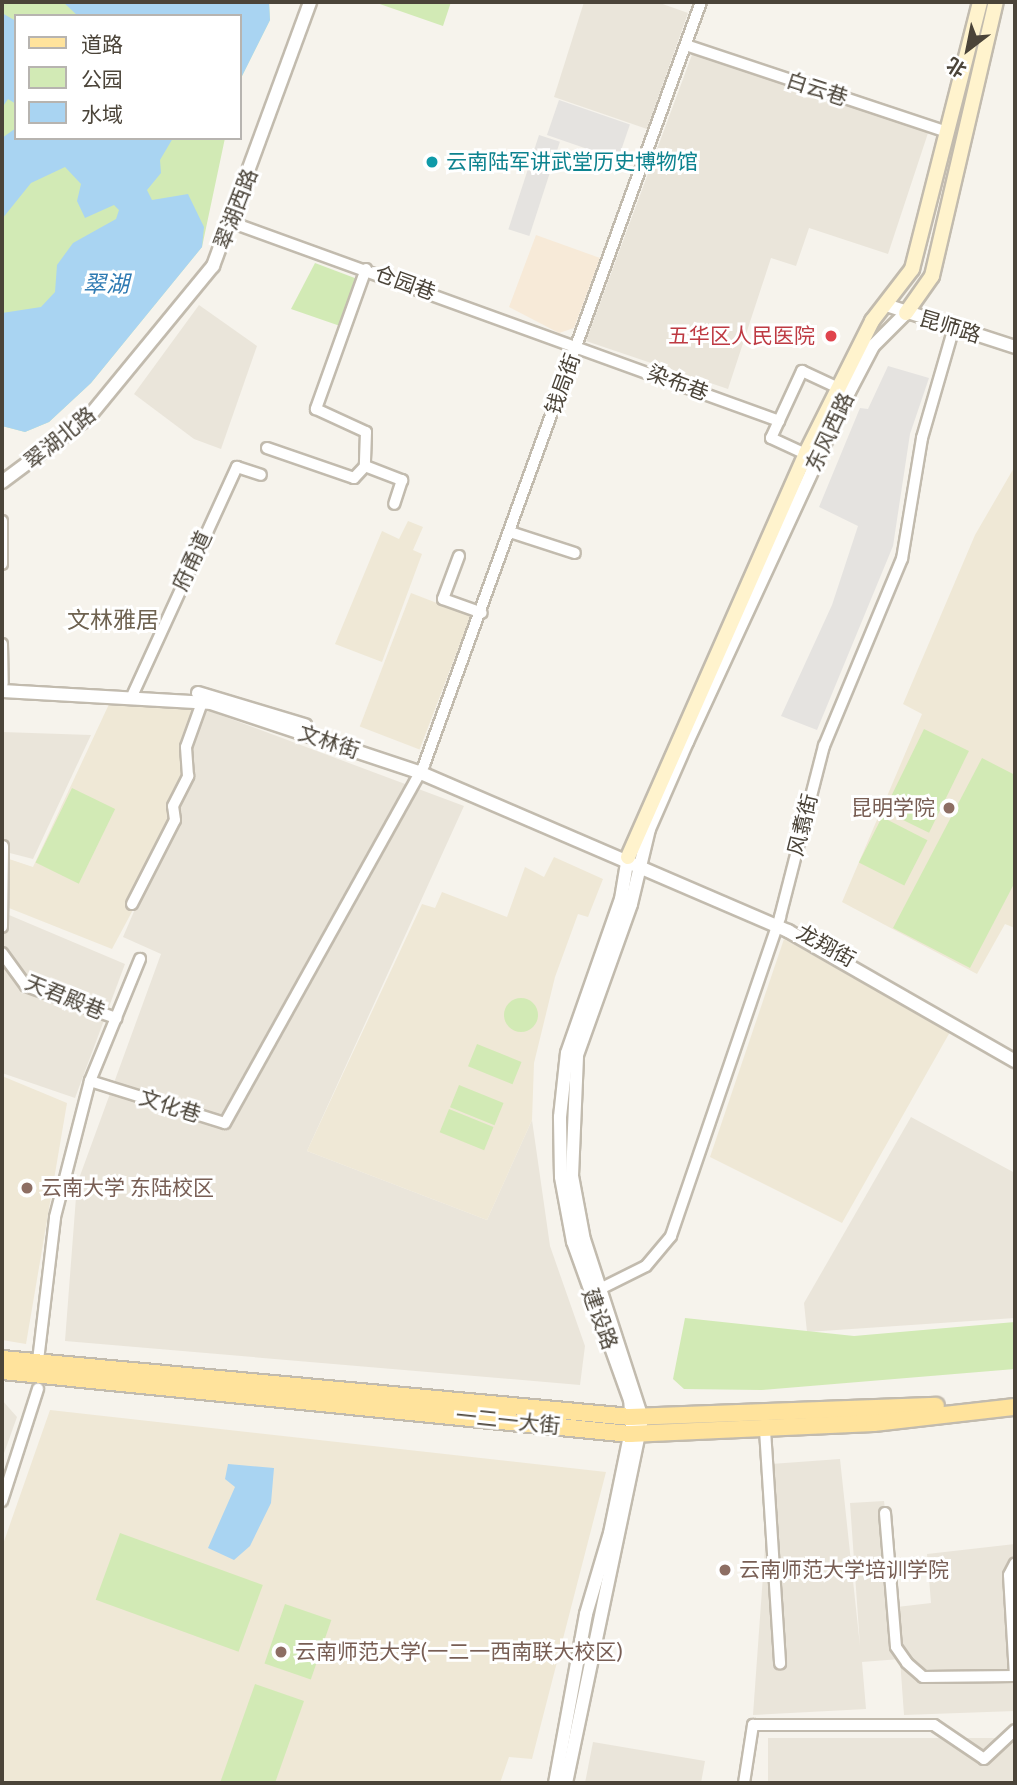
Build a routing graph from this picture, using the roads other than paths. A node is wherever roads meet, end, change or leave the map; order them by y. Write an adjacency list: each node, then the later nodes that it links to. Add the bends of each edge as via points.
1 (310, 2): 7 (street, 翠湖西路)
2 (701, 2): 5 (street, 钱局街)
3 (980, 2): 6 (main road, 东风西路)
4 (996, 2): 10 (main road, 东风西路, via 932,275)
5 (686, 45): 6 (street, 白云巷); 12 (street, 钱局街)
6 (947, 132): 9 (main road, 东风西路, via 912,269)
7 (233, 223): 8 (street, 仓园巷); 14 (street, 翠湖西路, via 201,284)
8 (366, 269): 12 (street, 仓园巷); 19 (street, via 316,409 366,432)
9 (886, 305): 10 (street, 昆师路); 15 (main road, 东风西路)
10 (906, 313): 11 (street, 昆师路); 15 (street, 东风西路, via 873,346)
11 (954, 327): 13 (street, 昆师路); 38 (street, 风翥街, via 922,438 902,559 824,746)
12 (577, 345): 16 (street, 染布巷); 24 (street, 钱局街)
13 (1015, 347)
14 (115, 390): 21 (street, 翠湖北路, via 62,441)
15 (843, 390): 16 (street, via 802,371); 18 (main road, 东风西路)
16 (779, 421): 18 (street, via 771,438)
17 (267, 448): 19 (street, via 354,478)
18 (812, 456): 36 (main road, 东风西路)
19 (365, 466): 22 (street, via 402,480)
20 (261, 475): 31 (street, 府甬道, via 236,467)
21 (2, 482)
22 (394, 504)
23 (2, 521): 27 (street)
24 (510, 532): 25 (street); 28 (street, 钱局街)
25 (575, 553)
26 (459, 556): 28 (street, via 443,599)
27 (2, 564)
28 (482, 613): 34 (street, 钱局街)
29 (2, 644): 30 (street)
30 (2, 683): 31 (street, 文林街)
31 (134, 690): 32 (street, 文林街); 33 (street, 文林街)
32 (2, 691)
33 (204, 698): 34 (street, 文林街); 37 (street, via 186,747 188,776 173,806 175,820)
34 (422, 769): 36 (street, 文林街); 45 (street, 文化巷, via 225,1123)
35 (3, 846): 39 (street)
36 (632, 863): 38 (street, 龙翔街); 46 (street, 建设路, via 577,1055 571,1117 572,1175); 51 (street, 建设路, via 567,1053 560,1116 561,1177 573,1242)
37 (132, 904)
38 (779, 922): 43 (street, 龙翔街); 44 (street, 龙翔街); 46 (street, 风翥街, via 671,1236 646,1266)
39 (2, 927)
40 (2, 953): 42 (street, 天君殿巷, via 26,986)
41 (140, 959): 42 (street)
42 (116, 1018): 45 (street, 天君殿巷)
43 (1015, 1053)
44 (1015, 1061)
45 (90, 1081): 49 (street, via 57,1208)
46 (600, 1289): 51 (street, 建设路)
47 (2, 1359): 49 (main road, 一二一大街)
48 (2, 1371): 49 (main road, 一二一大街)
49 (38, 1376): 51 (main road, 一二一大街); 53 (street)
50 (1013, 1406): 51 (main road, 一二一大街); 52 (main road, 一二一大街)
51 (636, 1426): 52 (main road, 一二一大街); 59 (street, via 586,1614); 60 (street)
52 (765, 1430): 56 (street)
53 (2, 1501)
54 (885, 1513): 57 (street, via 896,1647 907,1663 923,1677)
55 (1015, 1563): 57 (street, via 1009,1575)
56 (780, 1664)
57 (1015, 1676)
58 (1015, 1730): 61 (street, via 984,1759 934,1725 753,1725)
59 (555, 1783)
60 (566, 1783)
61 (744, 1783)

